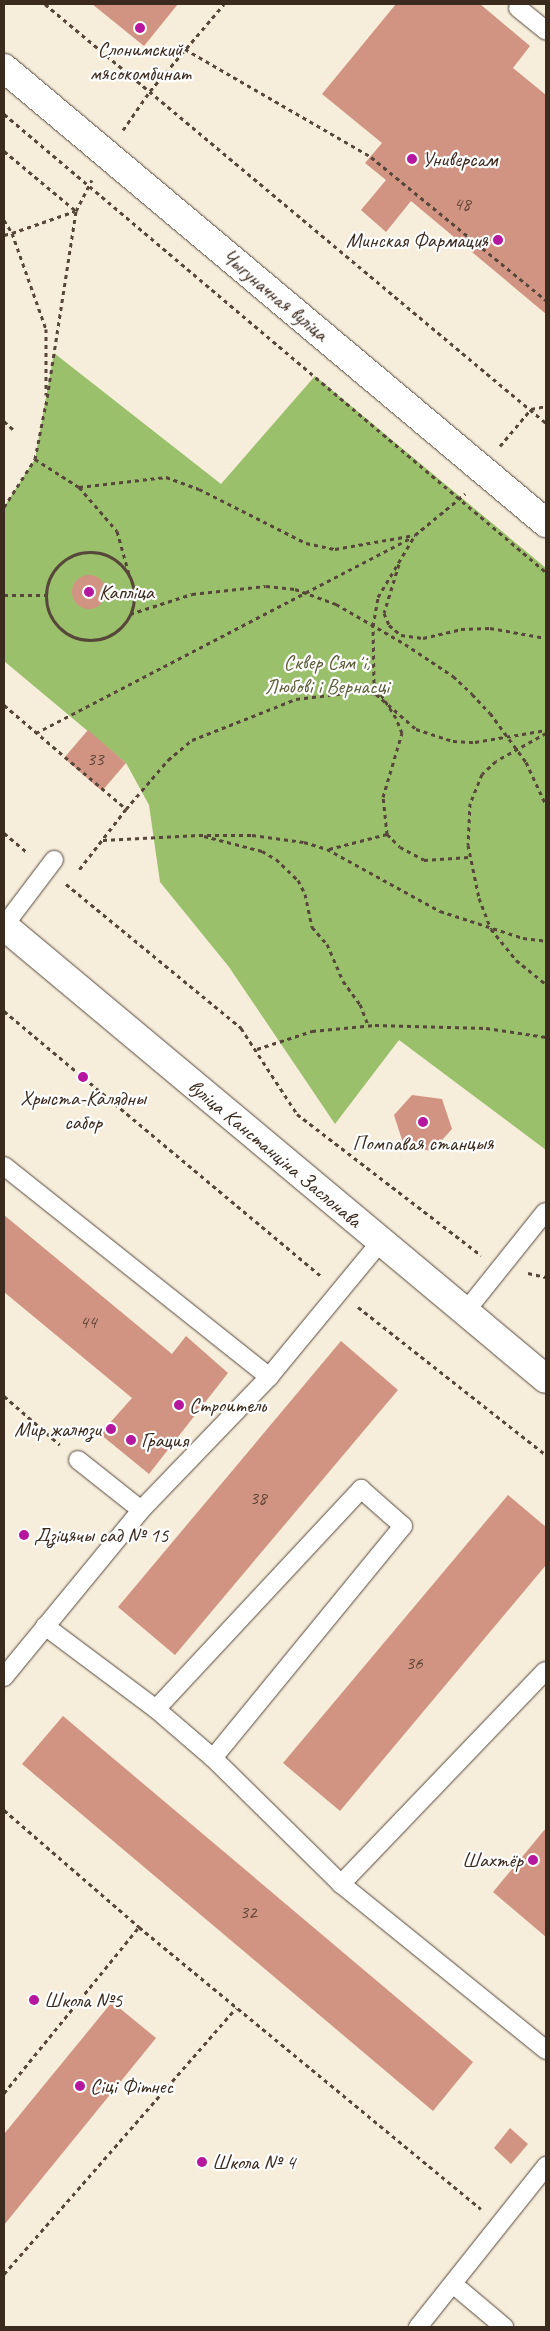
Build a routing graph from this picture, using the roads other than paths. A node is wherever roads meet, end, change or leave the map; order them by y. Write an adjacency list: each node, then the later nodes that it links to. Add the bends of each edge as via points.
1 (518, 8): 2 (lane)
2 (546, 31)
3 (4, 68): 4 (main road, Чыгуначная вуліца)
4 (546, 522)
5 (54, 860): 6 (lane)
6 (4, 926): 9 (main road, вуліца Канстанціна Заслонава)
7 (4, 1166): 11 (lane)
8 (545, 1212): 10 (lane)
9 (381, 1241): 10 (main road, вуліца Канстанціна Заслонава); 11 (lane)
10 (465, 1312): 12 (main road, вуліца Канстанціна Заслонава)
11 (269, 1377): 14 (lane)
12 (546, 1379)
13 (78, 1460): 14 (lane)
14 (141, 1510): 15 (lane)
15 (45, 1626): 17 (lane); 18 (lane)
16 (545, 1670): 20 (lane)
17 (4, 1677)
18 (156, 1710): 19 (lane); 19 (lane, via 361,1489 403,1526)
19 (213, 1758): 20 (lane)
20 (341, 1884): 21 (lane)
21 (546, 2050)
22 (546, 2166): 23 (lane, via 498,2223)
23 (454, 2284): 24 (lane); 25 (lane)
24 (418, 2327)
25 (504, 2327)

